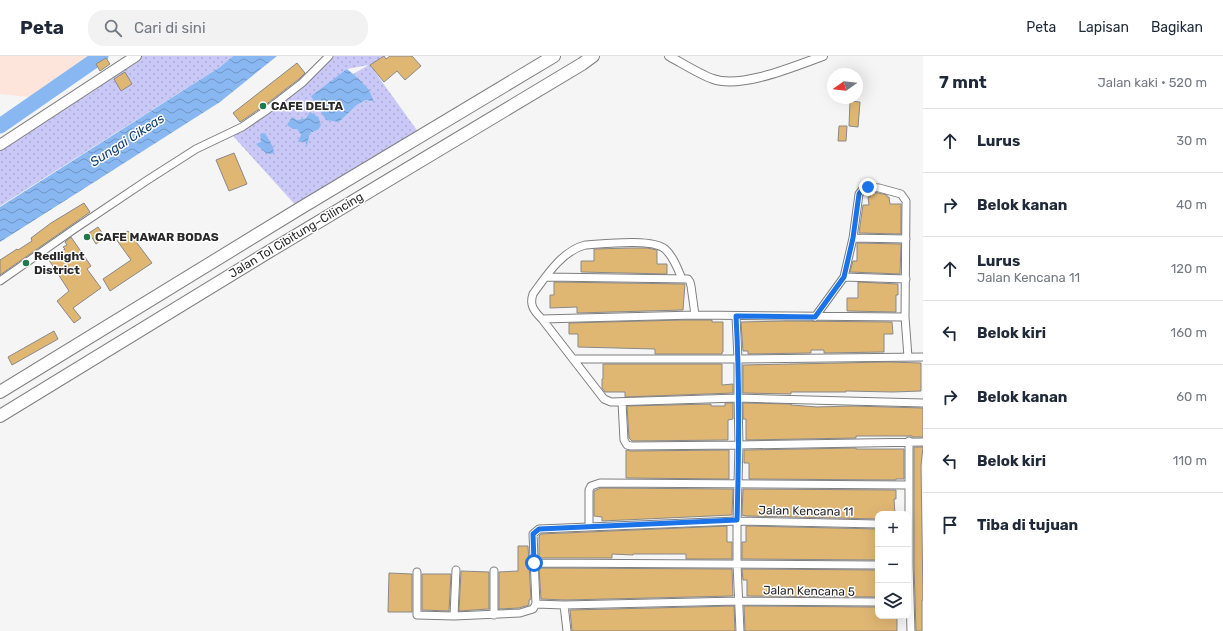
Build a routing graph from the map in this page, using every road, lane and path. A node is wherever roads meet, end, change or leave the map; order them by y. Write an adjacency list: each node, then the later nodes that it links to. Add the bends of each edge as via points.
1 (136, 56): 7 (main road)
2 (329, 56): 14 (street, via 302,83 242,127 196,149)
3 (554, 56): 24 (highway, Jalan Tol Cibitung–Cilincing)
4 (593, 56): 28 (highway, Jalan Tol Cibitung–Cilincing)
5 (669, 56): 6 (street, via 713,79 727,82 756,78)
6 (823, 56)
7 (0, 145)
8 (853, 238): 9 (street); 9 (street, via 859,194 868,187 904,197); 11 (street)
9 (906, 239): 13 (street)
10 (546, 277): 12 (street); 12 (street, via 558,262 578,247 642,243 653,244 669,252); 19 (street, via 532,294 531,300 533,310)
11 (844, 277): 13 (street); 17 (street)
12 (682, 279): 15 (street, via 688,279 690,282)
13 (906, 279): 18 (street)
14 (0, 281)
15 (695, 315): 16 (street); 19 (street)
16 (736, 316): 17 (street); 23 (street)
17 (815, 317): 18 (street)
18 (905, 317): 21 (street)
19 (542, 319): 22 (street)
20 (923, 357): 21 (street)
21 (908, 358): 23 (street)
22 (573, 359): 23 (street); 26 (street, via 604,399)
23 (738, 359): 25 (street)
24 (0, 392)
25 (738, 398): 26 (street); 27 (street); 31 (street)
26 (622, 402): 31 (street, via 624,440 627,445)
27 (923, 403)
28 (0, 416)
29 (909, 441): 30 (street); 31 (street); 33 (street)
30 (923, 442)
31 (739, 445): 32 (street)
32 (738, 483): 33 (street); 35 (street); 37 (street, via 596,484 589,490)
33 (909, 485): 34 (street)
34 (908, 511)
35 (737, 520): 36 (street, Jalan Kencana 11); 37 (street, Jalan Kencana 11); 39 (street)
36 (875, 524)
37 (589, 526): 38 (street, Jalan Kencana 11, via 545,528 535,531)
38 (534, 563): 39 (street); 46 (street)
39 (737, 564): 40 (street); 44 (street)
40 (875, 565)
41 (456, 570): 49 (street)
42 (494, 571): 48 (street)
43 (417, 572): 49 (street, via 417,615)
44 (739, 601): 45 (street, Jalan Kencana 5); 47 (street, Jalan Kencana 5); 52 (street)
45 (875, 602)
46 (536, 604): 47 (street, Jalan Kencana 5); 48 (street, via 533,609 525,612)
47 (564, 605): 51 (street)
48 (494, 615): 49 (street)
49 (454, 616)
50 (910, 619): 53 (street)
51 (567, 631)
52 (740, 631)
53 (911, 631)

